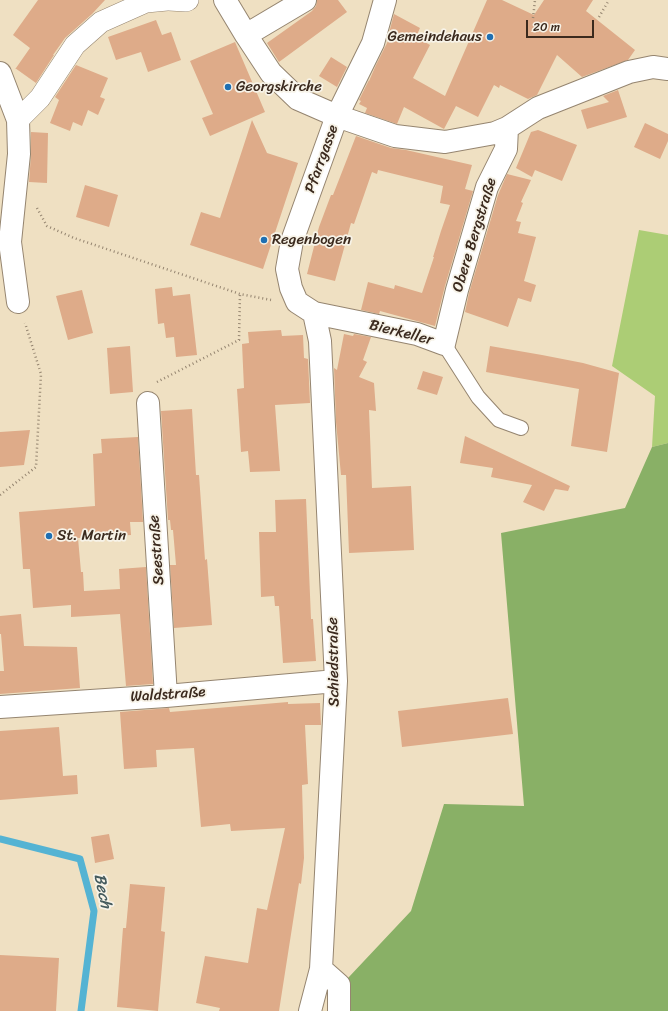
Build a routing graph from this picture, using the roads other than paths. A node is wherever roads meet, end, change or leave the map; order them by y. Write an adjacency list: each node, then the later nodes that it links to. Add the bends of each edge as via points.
1 (168, 0): 2 (street); 10 (street, via 146,2 101,22 75,45 40,98)
2 (188, 0)
3 (225, 0): 6 (street)
4 (305, 0): 6 (street)
5 (384, 0): 9 (street, Pfarrgasse, via 373,42)
6 (246, 35): 9 (street, via 272,73 298,99)
7 (668, 69): 11 (street, via 653,67 629,72 538,108)
8 (0, 73): 10 (street)
9 (337, 116): 11 (street, via 395,136 445,142); 13 (street, Pfarrgasse, via 292,241 287,269 297,302)
10 (18, 120): 12 (street, via 19,154 10,242)
11 (507, 128): 14 (street, Obere Bergstraße, via 506,148 487,187)
12 (18, 302)
13 (314, 313): 14 (street, Bierkeller, via 417,334); 17 (street, Schiedstraße, via 320,341)
14 (444, 344): 16 (lane, Bierkeller, via 478,397 499,420)
15 (148, 404): 18 (street, Seestraße)
16 (521, 428)
17 (336, 681): 18 (street, Waldstraße); 20 (street, Schiedstraße)
18 (166, 696): 19 (street, Waldstraße)
19 (0, 707)
20 (321, 969): 21 (street, Schiedstraße); 22 (street, via 339,985)
21 (310, 1011)
22 (339, 1011)

